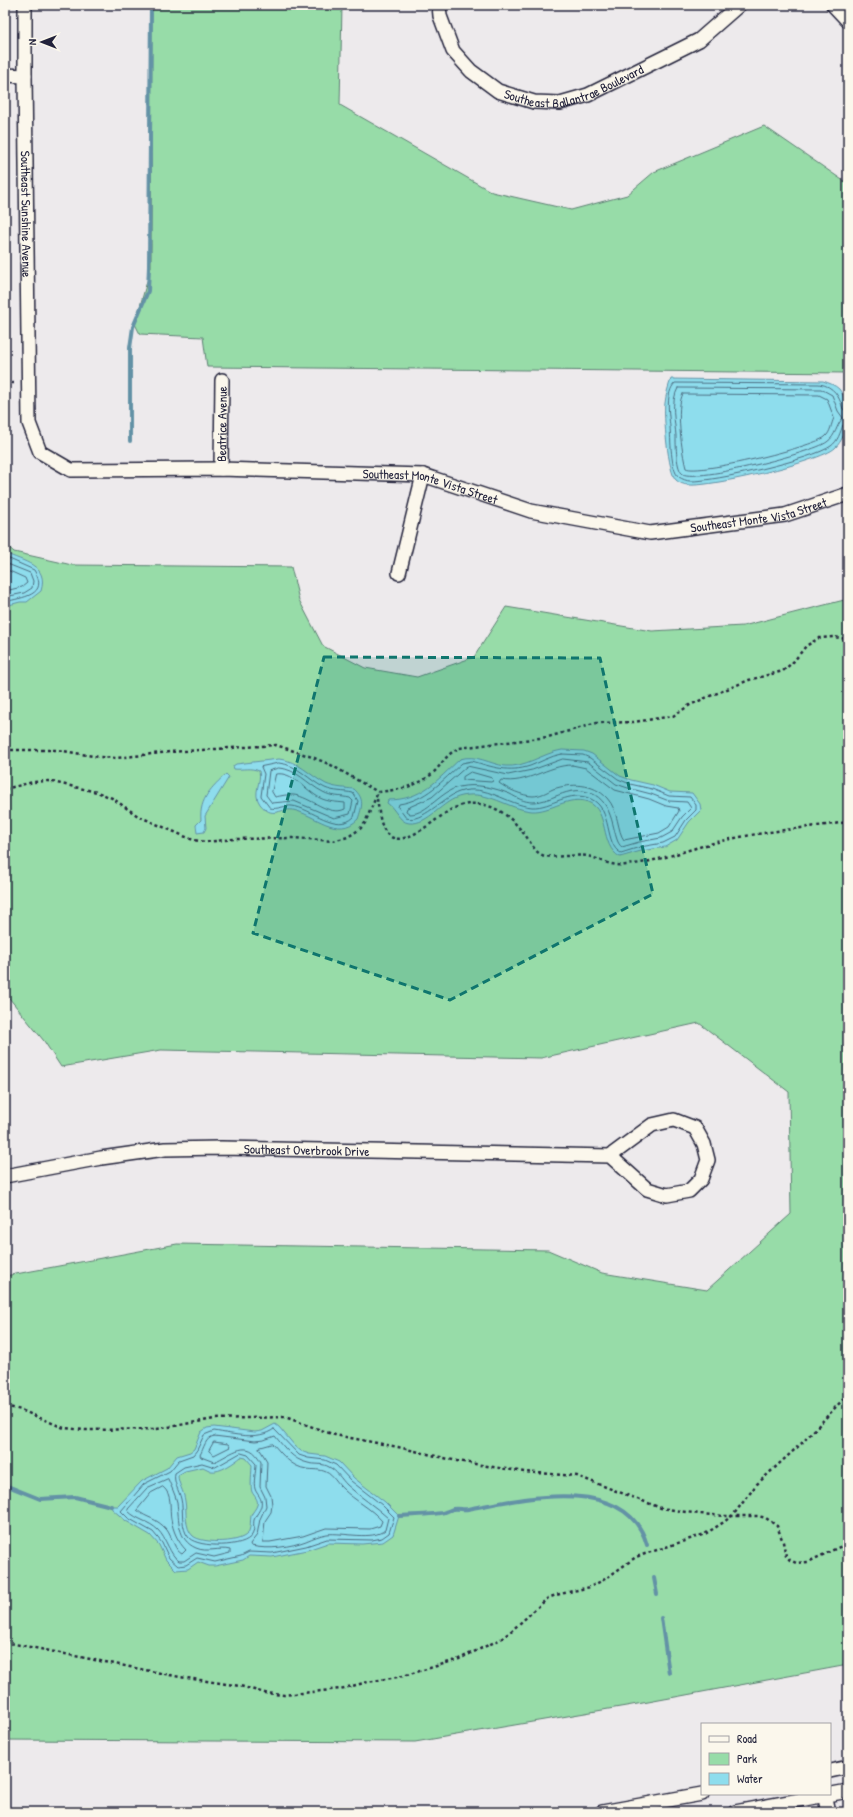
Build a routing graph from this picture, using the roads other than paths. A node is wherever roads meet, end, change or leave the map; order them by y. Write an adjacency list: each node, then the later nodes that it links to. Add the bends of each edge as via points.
1 (26, 5): 7 (street, Southeast Sunshine Avenue)
2 (439, 5): 3 (street, Southeast Ballantrae Boulevard, via 440,16 453,51 471,71 498,91 534,102 560,103 588,95 699,40)
3 (739, 5)
4 (833, 5): 5 (street)
5 (848, 21)
6 (5, 75): 7 (street)
7 (25, 76): 9 (street, Southeast Sunshine Avenue)
8 (222, 380): 10 (street, Beatrice Avenue)
9 (28, 423): 10 (street, Southeast Monte Vista Street, via 40,452 71,470)
10 (220, 468): 11 (street, Southeast Monte Vista Street)
11 (423, 475): 12 (street, Southeast Monte Vista Street, via 531,511 650,533 784,515); 13 (street)
12 (848, 494)
13 (399, 573)
14 (610, 1156): 14 (street, via 647,1189 666,1195 689,1191 701,1179 708,1160 704,1144 695,1128 674,1120 652,1124); 15 (street, Southeast Overbrook Drive, via 165,1149)
15 (5, 1176)
16 (848, 1768): 17 (street)
17 (831, 1771)
18 (848, 1791): 20 (street)
19 (701, 1794): 22 (street)
20 (831, 1794)
21 (824, 1795): 23 (street); 24 (street)
22 (602, 1812)
23 (735, 1812)
24 (828, 1812)

